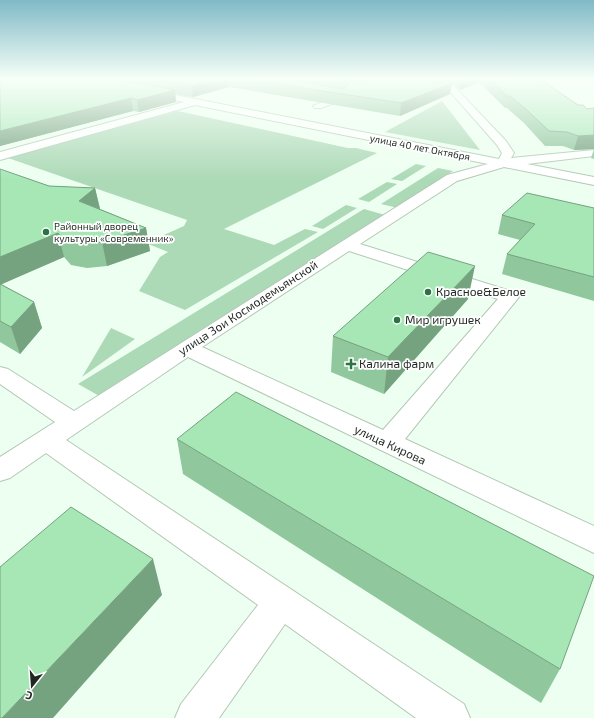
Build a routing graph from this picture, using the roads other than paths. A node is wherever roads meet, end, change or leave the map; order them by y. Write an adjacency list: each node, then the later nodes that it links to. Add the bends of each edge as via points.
1 (159, 113): 5 (street)
2 (250, 113): 6 (street, улица 40 лет Октября)
3 (474, 113): 6 (street, via 508,153)
4 (594, 153): 6 (street)
5 (0, 156)
6 (503, 163): 7 (street, улица 40 лет Октября); 8 (street, улица Зои Космодемьянской, via 452,178)
7 (594, 180)
8 (346, 245): 9 (street, улица Зои Космодемьянской); 13 (street, via 510,297)
9 (186, 348): 11 (street, улица Зои Космодемьянской); 13 (street, улица Кирова)
10 (0, 374): 11 (street)
11 (73, 422): 12 (street, улица Зои Космодемьянской)
12 (46, 440): 14 (street, улица Зои Космодемьянской); 16 (street)
13 (387, 443): 15 (street, улица Кирова)
14 (0, 471)
15 (594, 540)
16 (281, 602): 17 (street); 18 (street)
17 (195, 718)
18 (450, 718)

